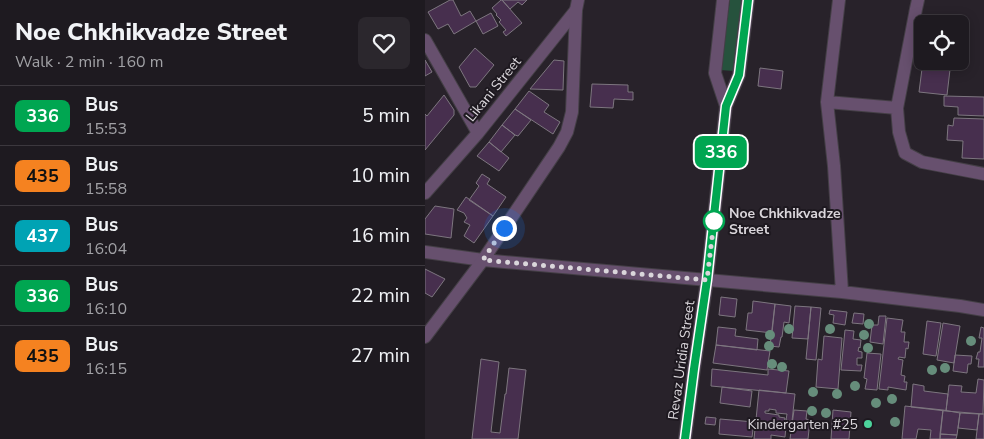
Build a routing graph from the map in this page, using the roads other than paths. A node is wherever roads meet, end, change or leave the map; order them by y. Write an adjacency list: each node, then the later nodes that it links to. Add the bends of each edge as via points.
1 (723, 0): 7 (street, Revaz Uridia Street)
2 (748, 0): 8 (street, Revaz Uridia Street)
3 (839, 0): 9 (street)
4 (918, 0): 11 (street)
5 (577, 5): 12 (street, Likani Street); 16 (street, via 572,112 567,132)
6 (425, 40): 12 (street)
7 (715, 73): 8 (street); 10 (street, Revaz Uridia Street)
8 (739, 75): 10 (street, Revaz Uridia Street)
9 (827, 102): 11 (street); 18 (street)
10 (726, 106): 17 (street, Revaz Uridia Street)
11 (897, 108): 13 (street, via 905,152 922,162)
12 (478, 133): 14 (street, Likani Street)
13 (984, 174)
14 (425, 193)
15 (425, 252): 16 (street)
16 (483, 260): 17 (street); 20 (street)
17 (707, 280): 18 (street); 21 (street, Revaz Uridia Street)
18 (842, 292): 19 (street)
19 (984, 310)
20 (425, 337)
21 (685, 439)

